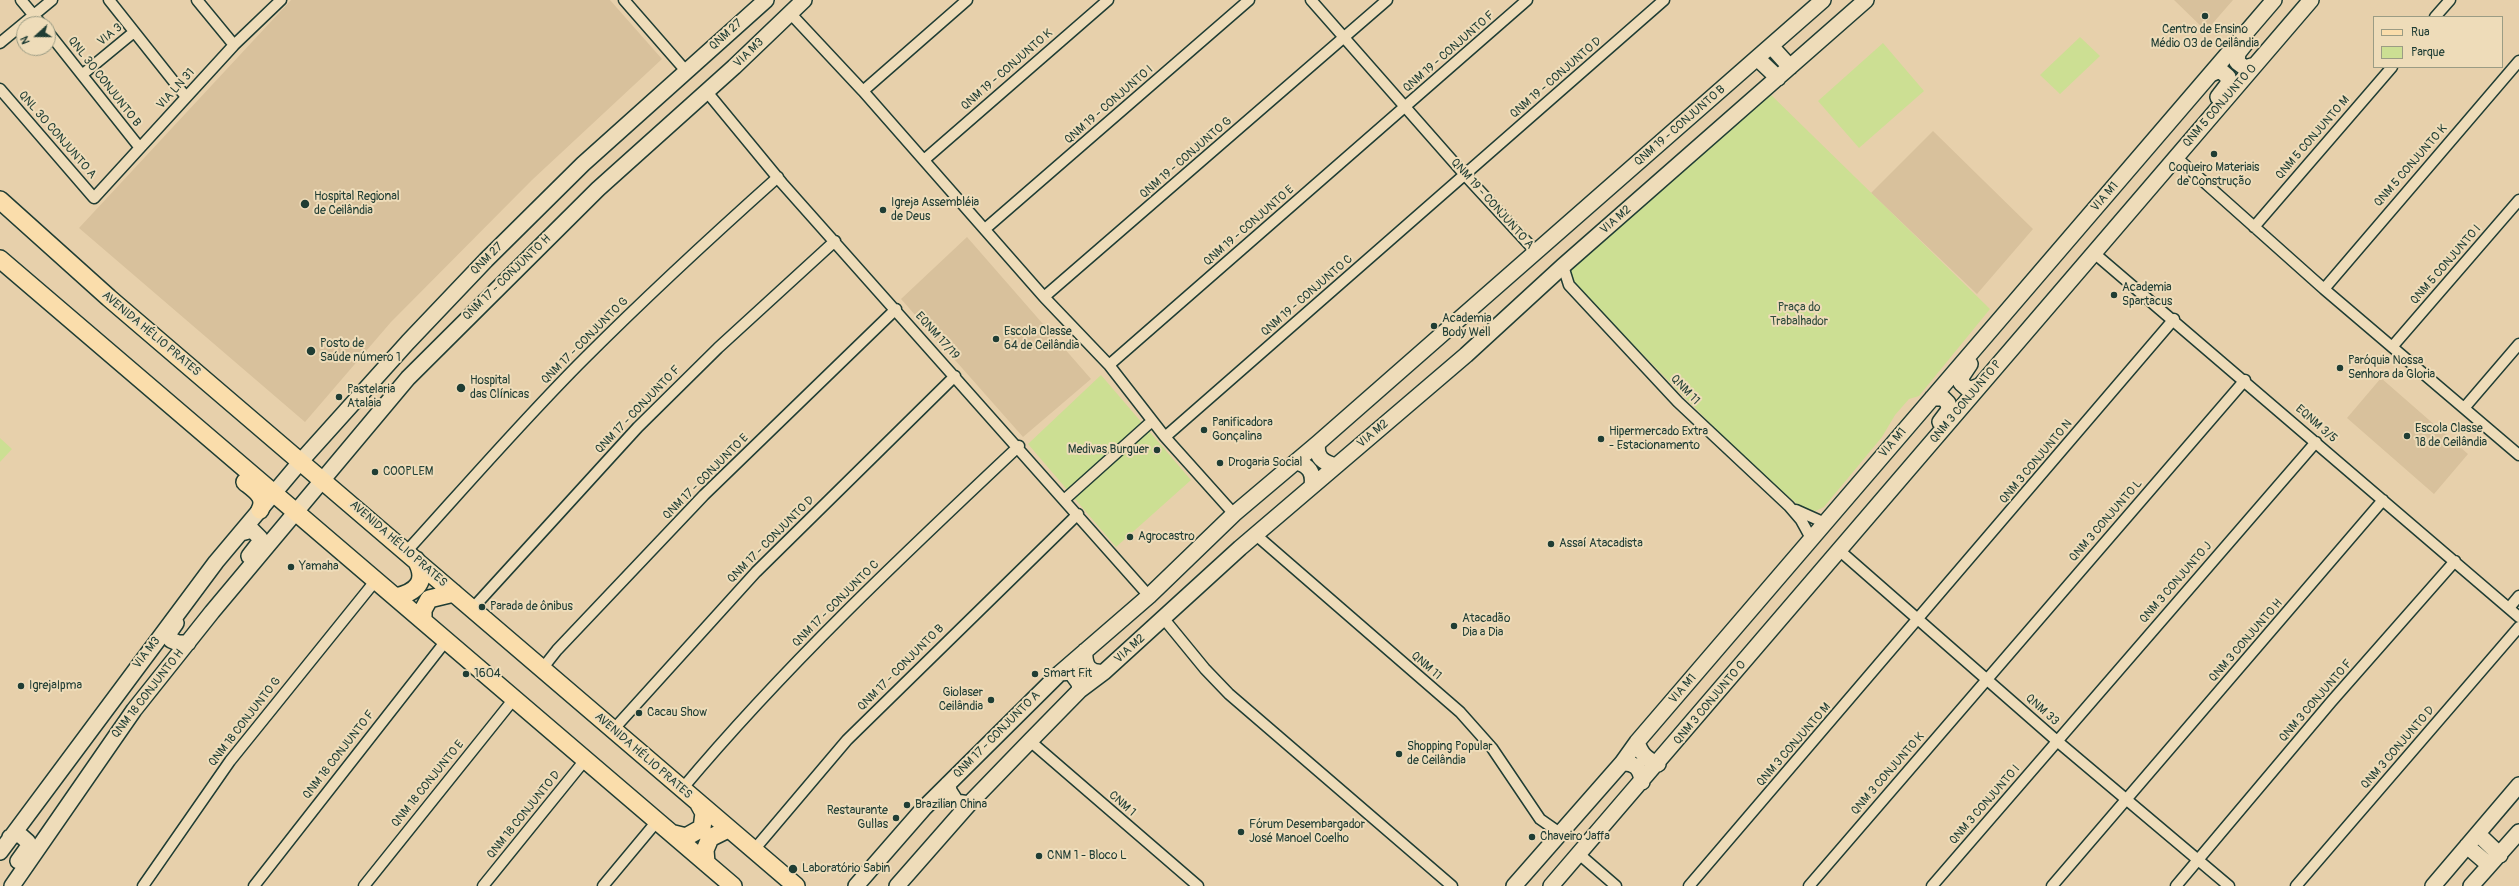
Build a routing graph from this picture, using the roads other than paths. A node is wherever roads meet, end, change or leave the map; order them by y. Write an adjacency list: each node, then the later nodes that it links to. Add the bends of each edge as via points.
1 (20, 0): 21 (street)
2 (52, 0): 21 (street)
3 (109, 0): 23 (street)
4 (197, 0): 27 (street)
5 (281, 0): 27 (street, VIA LN 31)
6 (624, 0): 34 (street)
7 (766, 0): 34 (main road, QNM 27)
8 (967, 0): 39 (street)
9 (1108, 0): 46 (street, QNM 19 - CONJUNTO K)
10 (1249, 0): 54 (street, QNM 19 - CONJUNTO I)
11 (1311, 0): 24 (street, QNM 19 - CONJUNTO A)
12 (1387, 0): 24 (street, QNM 19 - CONJUNTO G)
13 (1527, 0): 42 (street, QNM 19 - CONJUNTO F)
14 (1664, 0): 47 (street, QNM 19 - CONJUNTO D)
15 (1823, 0): 28 (main road, QNM 19 - CONJUNTO B)
16 (1866, 0): 32 (main road, VIA M2)
17 (2275, 0): 31 (main road, via 2267,20 2237,56 2237,62 2242,67 2249,68); 36 (main road, VIA M1)
18 (2311, 0): 31 (main road, QNM 5 CONJUNTO 0)
19 (2450, 0): 22 (street)
20 (798, 5): 39 (street); 40 (main road, VIA M3)
21 (33, 14): 26 (street)
22 (2436, 16)
23 (134, 32): 35 (street, VIA 3); 41 (street)
24 (1345, 38): 42 (street, QNM 19 - CONJUNTO A); 64 (street, QNM 19 - CONJUNTO G)
25 (56, 42): 35 (street, QNL 30 CONJUNTO B)
26 (0, 43)
27 (234, 45): 41 (street, VIA LN 31)
28 (1771, 46): 29 (main road, QNM 19 - CONJUNTO B); 32 (main road)
29 (1758, 58): 37 (main road); 57 (main road, QNM 19 - CONJUNTO B)
30 (2519, 61): 63 (street, QNM 5 CONJUNTO K)
31 (2255, 65): 43 (main road, QNM 5 CONJUNTO 0)
32 (1790, 67): 37 (main road, VIA M2)
33 (2391, 68): 53 (street, QNM 5 CONJUNTO M)
34 (686, 71): 70 (main road, QNM 27, via 572,175 486,260)
35 (83, 74): 44 (street, QNL 30 CONJUNTO B)
36 (2211, 74): 43 (main road, via 2217,70 2224,71 2228,77 2228,84 2204,114); 69 (main road, VIA M1)
37 (1778, 78): 60 (main road, VIA M2)
38 (0, 89): 49 (street, QNL 30 CONJUNTO A)
39 (863, 91): 46 (street)
40 (707, 92): 48 (street, EQNM 17/19); 79 (main road, QNM 17 - CONJUNTO H, via 608,179 408,378)
41 (186, 97): 44 (street, VIA LN 31)
42 (1406, 107): 47 (street, QNM 19 - CONJUNTO A); 71 (street, QNM 19 - CONJUNTO E)
43 (2194, 136): 45 (main road, QNM 5 CONJUNTO 0)
44 (140, 148): 49 (street, VIA LN 31)
45 (2176, 157): 53 (street); 58 (main road)
46 (924, 160): 54 (street)
47 (1465, 175): 57 (street, QNM 19 - CONJUNTO A); 80 (street, QNM 19 - CONJUNTO C)
48 (778, 177): 56 (street, EQNM 17/19); 104 (street, QNM 17 - CONJUNTO G, via 677,267 583,359 500,446)
49 (94, 198)
50 (0, 200): 55 (main road, AVENIDA HÉLIO PRATES)
51 (2519, 200): 68 (street, QNM 5 CONJUNTO I)
52 (0, 211): 55 (main road)
53 (2254, 227): 63 (street)
54 (985, 229): 64 (street)
55 (33, 230): 86 (main road, AVENIDA HÉLIO PRATES, via 114,303)
56 (834, 241): 65 (street, EQNM 17/19); 113 (street, QNM 17 - CONJUNTO F, via 718,348 638,428)
57 (1536, 252): 82 (main road, QNM 19 - CONJUNTO A)
58 (2094, 253): 66 (street, EQNM 3/5); 74 (main road, QNM 3 CONJUNTO P)
59 (0, 259): 78 (main road)
60 (1563, 266): 61 (main road, VIA M2); 62 (street, QNM 11)
61 (1548, 280): 62 (street); 88 (main road, VIA M2, via 1466,355)
62 (1569, 285): 94 (street, QNM 11, via 1678,402)
63 (2324, 289): 68 (street)
64 (1044, 297): 71 (street)
65 (896, 309): 72 (street, EQNM 17/19); 123 (street, QNM 17 - CONJUNTO E, via 704,495)
66 (2174, 319): 73 (street, EQNM 3/5); 118 (street, QNM 3 CONJUNTO N)
67 (2519, 344): 76 (street)
68 (2392, 347): 76 (street)
69 (1976, 348): 74 (main road, via 1961,380 1963,386 1969,390); 75 (main road, VIA M1)
70 (400, 351): 79 (main road, via 382,383 350,418 353,427); 86 (main road, QNM 27)
71 (1109, 366): 77 (street)
72 (955, 376): 83 (street, EQNM 17/19); 129 (street, QNM 17 - CONJUNTO D, via 756,572)
73 (2245, 380): 81 (street, EQNM 3/5); 126 (street, QNM 3 CONJUNTO L)
74 (1979, 386): 85 (main road, QNM 3 CONJUNTO P)
75 (1932, 398): 85 (main road, via 1943,398 1948,403 1949,410); 99 (main road, VIA M1)
76 (2465, 407): 84 (street)
77 (1152, 421): 80 (street); 92 (street)
78 (198, 428): 91 (main road); 95 (main road, via 230,470 260,494)
79 (364, 429): 89 (main road, QNM 17 - CONJUNTO H)
80 (1165, 437): 98 (street)
81 (2316, 442): 93 (street, EQNM 3/5); 131 (street, QNM 3 CONJUNTO J)
82 (1318, 444): 87 (main road, QNM 19 - CONJUNTO A); 88 (main road, via 1320,458)
83 (1018, 446): 92 (street, EQNM 17/19); 139 (street, QNM 17 - CONJUNTO C, via 866,591 780,680)
84 (2519, 455)
85 (1920, 456): 103 (main road, QNM 3 CONJUNTO P)
86 (302, 461): 89 (main road, AVENIDA HÉLIO PRATES); 91 (main road, VIA M3)
87 (1296, 462): 90 (main road, via 1304,464 1311,471); 98 (main road, QNM 19 - CONJUNTO A)
88 (1336, 466): 90 (main road, VIA M2)
89 (323, 479): 96 (main road); 104 (main road, AVENIDA HÉLIO PRATES)
90 (1312, 485): 101 (main road, VIA M2)
91 (274, 493): 95 (main road, VIA M3); 96 (main road)
92 (1064, 500): 97 (street, EQNM 17/19)
93 (2383, 500): 105 (street, EQNM 3/5); 140 (street, QNM 3 CONJUNTO H)
94 (1789, 506): 99 (street, QNM 11); 102 (street, QNM 11, via 1801,520)
95 (260, 510): 100 (main road, VIA M3)
96 (296, 513): 107 (main road); 114 (main road, QNM 18 CONJUNTO H)
97 (1078, 514): 109 (street, EQNM 17/19); 151 (street, QNM 17 - CONJUNTO B, via 852,735)
98 (1234, 514): 109 (main road)
99 (1825, 523): 102 (main road, VIA M1)
100 (241, 532): 106 (main road, VIA M3); 114 (main road, via 255,531 260,541 227,583)
101 (1256, 535): 116 (main road, VIA M2); 146 (street, QNM 11, via 1460,712 1492,748 1540,819)
102 (1812, 540): 132 (main road, VIA M1)
103 (1840, 551): 118 (street, QNM 33); 135 (main road, QNM 3 CONJUNTO O)
104 (411, 556): 108 (main road, AVENIDA HÉLIO PRATES); 111 (main road, via 422,571 421,579 410,593)
105 (2455, 561): 112 (street, EQNM 3/5); 154 (street, QNM 3 CONJUNTO F, via 2331,702)
106 (216, 562): 121 (main road, via 199,594 169,633 174,642); 149 (main road, VIA M3)
107 (376, 580): 111 (main road); 160 (street, QNM 18 CONJUNTO G, via 230,761)
108 (454, 593): 113 (main road, AVENIDA HÉLIO PRATES); 117 (main road, via 429,599 422,610)
109 (1149, 596): 122 (main road, QNM 17 - CONJUNTO A)
110 (2519, 596): 112 (street)
111 (396, 597): 117 (main road)
112 (2509, 608): 115 (street, EQNM 3/5)
113 (472, 609): 123 (main road, AVENIDA HÉLIO PRATES)
114 (212, 612): 121 (main road, QNM 18 CONJUNTO H)
115 (2519, 616)
116 (1164, 619): 124 (main road, VIA M2); 169 (street, via 1229,694)
117 (423, 621): 120 (main road)
118 (1918, 621): 126 (street, QNM 33); 173 (street, QNM 3 CONJUNTO M)
119 (2519, 626): 179 (street, QNM 3 CONJUNTO D)
120 (446, 642): 128 (main road); 161 (street, QNM 18 CONJUNTO F)
121 (188, 643): 159 (main road, QNM 18 CONJUNTO H, via 134,710)
122 (1085, 651): 124 (main road, via 1084,658 1089,669 1097,673); 125 (main road, QNM 17 - CONJUNTO A)
123 (542, 669): 129 (main road, AVENIDA HÉLIO PRATES)
124 (1104, 672): 127 (main road, VIA M2)
125 (1060, 673): 127 (main road, via 1071,672 1079,683); 137 (main road, QNM 17 - CONJUNTO A)
126 (1987, 679): 131 (street, QNM 33); 174 (street, QNM 3 CONJUNTO K)
127 (1080, 690): 130 (main road, VIA M2)
128 (513, 700): 133 (main road); 162 (street, QNM 18 CONJUNTO E)
129 (613, 730): 139 (main road, AVENIDA HÉLIO PRATES)
130 (1030, 741): 142 (main road, VIA M2); 168 (street, CNM 1)
131 (2057, 741): 140 (street, QNM 33); 175 (street, QNM 3 CONJUNTO I)
132 (1637, 742): 134 (main road, VIA M1); 135 (main road, via 1640,752 1648,760)
133 (585, 760): 143 (main road); 163 (street, QNM 18 CONJUNTO D)
134 (1622, 763): 136 (main road, via 1637,766); 146 (main road, VIA M1)
135 (1658, 764): 136 (main road, QNM 3 CONJUNTO O)
136 (1642, 782): 153 (main road, QNM 3 CONJUNTO O)
137 (948, 784): 142 (main road, via 956,802); 166 (main road, QNM 17 - CONJUNTO A)
138 (2519, 785): 148 (main road)
139 (682, 790): 141 (main road, AVENIDA HÉLIO PRATES)
140 (2127, 799): 154 (street, QNM 33); 176 (street, QNM 3 CONJUNTO H)
141 (699, 804): 144 (main road, AVENIDA HÉLIO PRATES); 147 (main road, via 704,813 702,828 686,837)
142 (970, 804): 167 (main road, VIA M2)
143 (658, 820): 147 (main road); 164 (street)
144 (728, 829): 151 (main road, AVENIDA HÉLIO PRATES); 156 (main road, via 710,838 705,850)
145 (2519, 832): 155 (main road)
146 (1560, 833): 170 (main road, VIA M1)
147 (674, 834): 156 (main road)
148 (2478, 834): 150 (main road); 155 (main road)
149 (10, 837): 152 (main road, VIA M3); 158 (main road, via 16,834 23,836 28,847)
150 (2467, 846): 155 (main road); 180 (main road)
151 (753, 851): 165 (main road, AVENIDA HÉLIO PRATES)
152 (0, 852)
153 (1579, 854): 171 (main road); 172 (street)
154 (2199, 860): 177 (street, QNM 3 CONJUNTO F); 178 (street, QNM 33)
155 (2494, 860): 181 (main road)
156 (706, 863): 157 (main road)
157 (726, 884)
158 (3, 886)
159 (12, 886)
160 (143, 886)
161 (254, 886)
162 (364, 886)
163 (483, 886)
164 (603, 886)
165 (796, 886)
166 (856, 886)
167 (897, 886)
168 (1198, 886)
169 (1452, 886)
170 (1514, 886)
171 (1551, 886)
172 (1616, 886)
173 (1689, 886)
174 (1809, 886)
175 (1932, 886)
176 (2052, 886)
177 (2176, 886)
178 (2229, 886)
179 (2296, 886)
180 (2433, 886)
181 (2471, 886)

